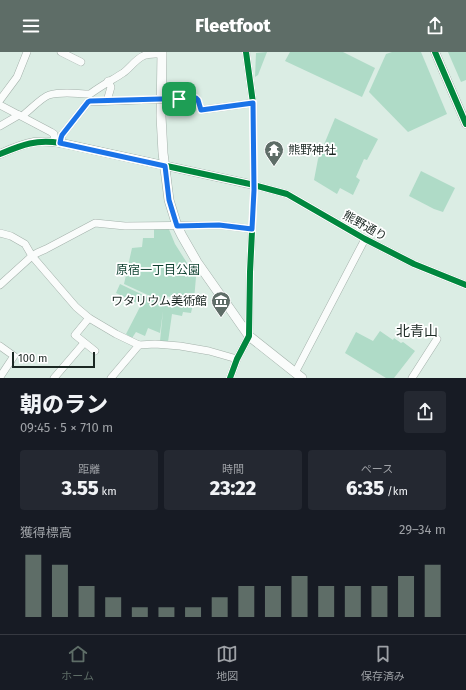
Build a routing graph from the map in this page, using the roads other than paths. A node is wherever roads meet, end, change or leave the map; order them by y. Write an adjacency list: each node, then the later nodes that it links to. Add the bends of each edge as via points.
1 (27, 52): 8 (street, via 17,77)
2 (61, 52): 6 (street)
3 (246, 52): 10 (street)
4 (435, 52): 13 (street)
5 (162, 53): 7 (street, via 143,56); 17 (main road, via 161,116)
6 (82, 62)
7 (108, 81): 9 (street, via 111,87); 12 (street, via 90,94 49,95)
8 (0, 100)
9 (108, 101): 10 (street, bridge, via 197,99 201,110); 15 (street, via 88,102)
10 (253, 103): 18 (street)
11 (0, 105): 12 (street)
12 (20, 115): 14 (street); 15 (street, via 54,134)
13 (466, 124)
14 (0, 126)
15 (58, 142): 16 (street, via 24,144); 17 (street)
16 (0, 154)
17 (165, 166): 18 (street); 19 (main road, via 169,200)
18 (254, 185): 20 (street); 22 (street, 熊野通り, via 287,194)
19 (177, 226): 20 (street, via 219,225); 23 (street, via 95,223); 27 (main road, via 197,262)
20 (252, 229): 27 (street)
21 (0, 233): 23 (street, via 12,236 25,244)
22 (365, 239): 25 (street, 熊野通り, via 414,264); 34 (street)
23 (32, 256): 24 (street); 26 (street, via 76,307)
24 (0, 285)
25 (466, 285)
26 (89, 318): 29 (street, via 75,335); 30 (street)
27 (249, 336): 33 (street); 34 (main road)
28 (437, 339): 39 (street)
29 (84, 343): 32 (street); 36 (street)
30 (139, 345): 33 (street, via 180,346); 37 (street)
31 (0, 346): 35 (street, via 14,356)
32 (95, 351)
33 (237, 359): 38 (street)
34 (299, 376)
35 (0, 377)
36 (54, 378)
37 (110, 378)
38 (230, 378)
39 (412, 378)

